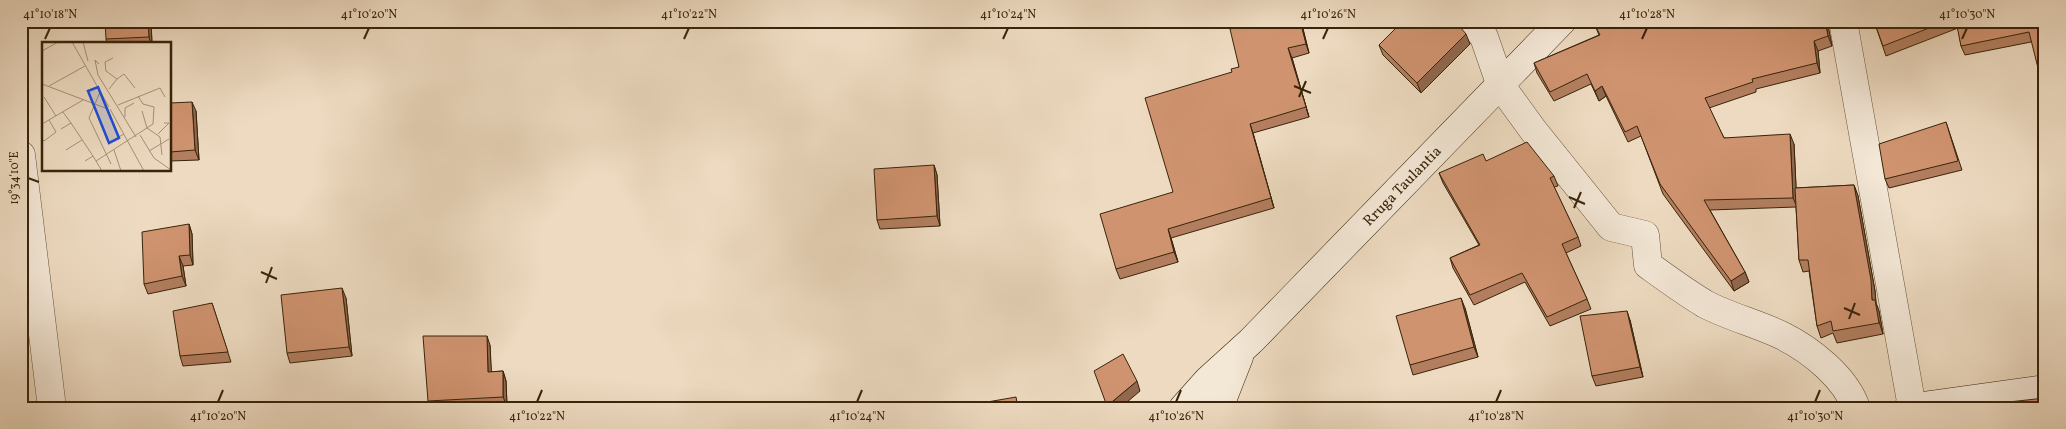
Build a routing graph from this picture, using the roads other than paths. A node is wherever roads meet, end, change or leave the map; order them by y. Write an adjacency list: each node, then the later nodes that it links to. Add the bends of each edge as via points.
1 (1471, 21): 4 (street, via 1484,37)
2 (1562, 21): 4 (street, Rruga Taulantia)
3 (1843, 21): 8 (street)
4 (1501, 86): 6 (street, Rruga Taulantia); 12 (street, via 1611,227 1645,235 1648,265 1706,304 1783,336 1805,350 1841,380)
5 (21, 155): 9 (street)
6 (1243, 349): 10 (street, Rruga Taulantia); 11 (street, Rruga Taulantia)
7 (2045, 389): 8 (street)
8 (1910, 407)
9 (52, 408)
10 (1183, 408)
11 (1219, 408)
12 (1856, 408)

